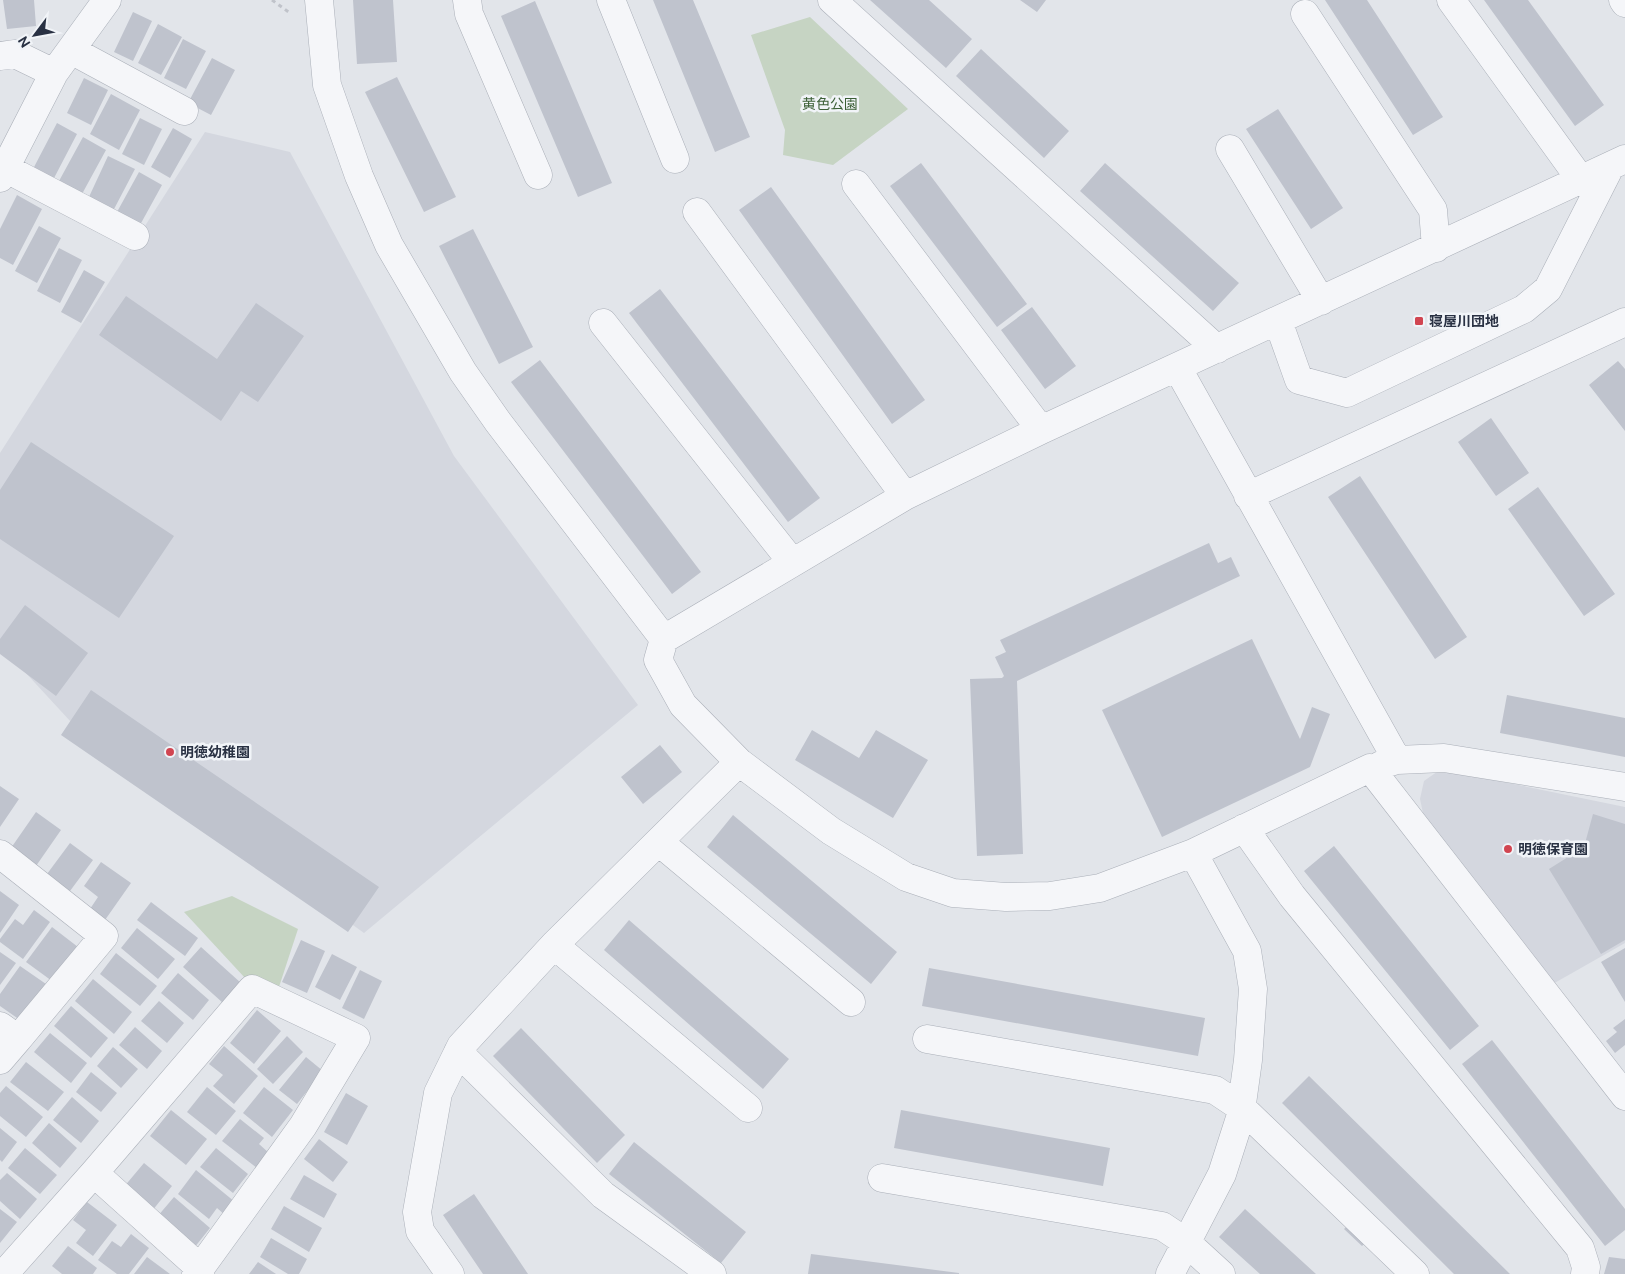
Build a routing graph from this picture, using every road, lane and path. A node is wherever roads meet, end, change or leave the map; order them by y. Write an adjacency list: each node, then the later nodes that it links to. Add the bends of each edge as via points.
1 (107, 0): 8 (street)
2 (319, 0): 32 (street, via 327,85 359,176 389,245 463,372)
3 (467, 0): 16 (street)
4 (611, 0): 13 (street)
5 (832, 0): 26 (street)
6 (1451, 0): 17 (street)
7 (1305, 14): 21 (street, via 1433,210)
8 (71, 50): 10 (street); 11 (street)
9 (0, 56): 10 (street, via 15,54)
10 (54, 72): 15 (street)
11 (184, 112)
12 (1230, 149): 22 (street)
13 (675, 159)
14 (1618, 163): 17 (street); 23 (street, via 1548,289 1524,309 1347,393 1299,380)
15 (3, 173): 20 (street)
16 (538, 175)
17 (1581, 180): 21 (street)
18 (856, 184): 28 (street)
19 (697, 212): 29 (street)
20 (135, 236)
21 (1436, 248): 22 (street)
22 (1321, 301): 23 (street)
23 (1278, 321): 26 (street)
24 (1625, 322): 30 (street)
25 (603, 323): 31 (street)
26 (1217, 349): 27 (street)
27 (1177, 367): 28 (street); 30 (street)
28 (1042, 430): 29 (street)
29 (904, 496): 31 (street)
30 (1248, 496): 33 (street)
31 (792, 562): 32 (street)
32 (664, 638): 34 (street, via 658,660 683,705)
33 (1397, 760): 35 (street); 36 (street, via 1444,758)
34 (739, 762): 38 (street); 39 (street, via 831,832 906,877 953,893 1050,896 1100,888)
35 (1370, 768): 37 (street); 47 (street)
36 (1625, 788)
37 (1244, 828): 39 (street); 60 (street, via 1292,896 1580,1248)
38 (659, 842): 41 (street); 42 (street)
39 (1193, 853): 49 (street, via 1247,951 1253,989)
40 (0, 854): 43 (street, via 104,936)
41 (554, 945): 45 (street); 48 (street)
42 (851, 1002)
43 (9, 1032): 46 (street)
44 (927, 1039): 49 (street, via 1215,1090)
45 (458, 1052): 55 (street, via 438,1093 417,1212 420,1231); 56 (street, via 603,1195)
46 (0, 1060)
47 (1625, 1096)
48 (748, 1108)
49 (1242, 1108): 52 (street, via 1222,1174); 59 (street)
50 (94, 1173): 53 (street); 53 (street, via 252,989 356,1038 303,1126); 54 (street)
51 (882, 1178): 52 (street, via 1162,1226)
52 (1186, 1242): 57 (street); 58 (street)
53 (198, 1271)
54 (4, 1274)
55 (450, 1274)
56 (712, 1274)
57 (1170, 1274)
58 (1221, 1274)
59 (1415, 1274)
60 (1585, 1274)

